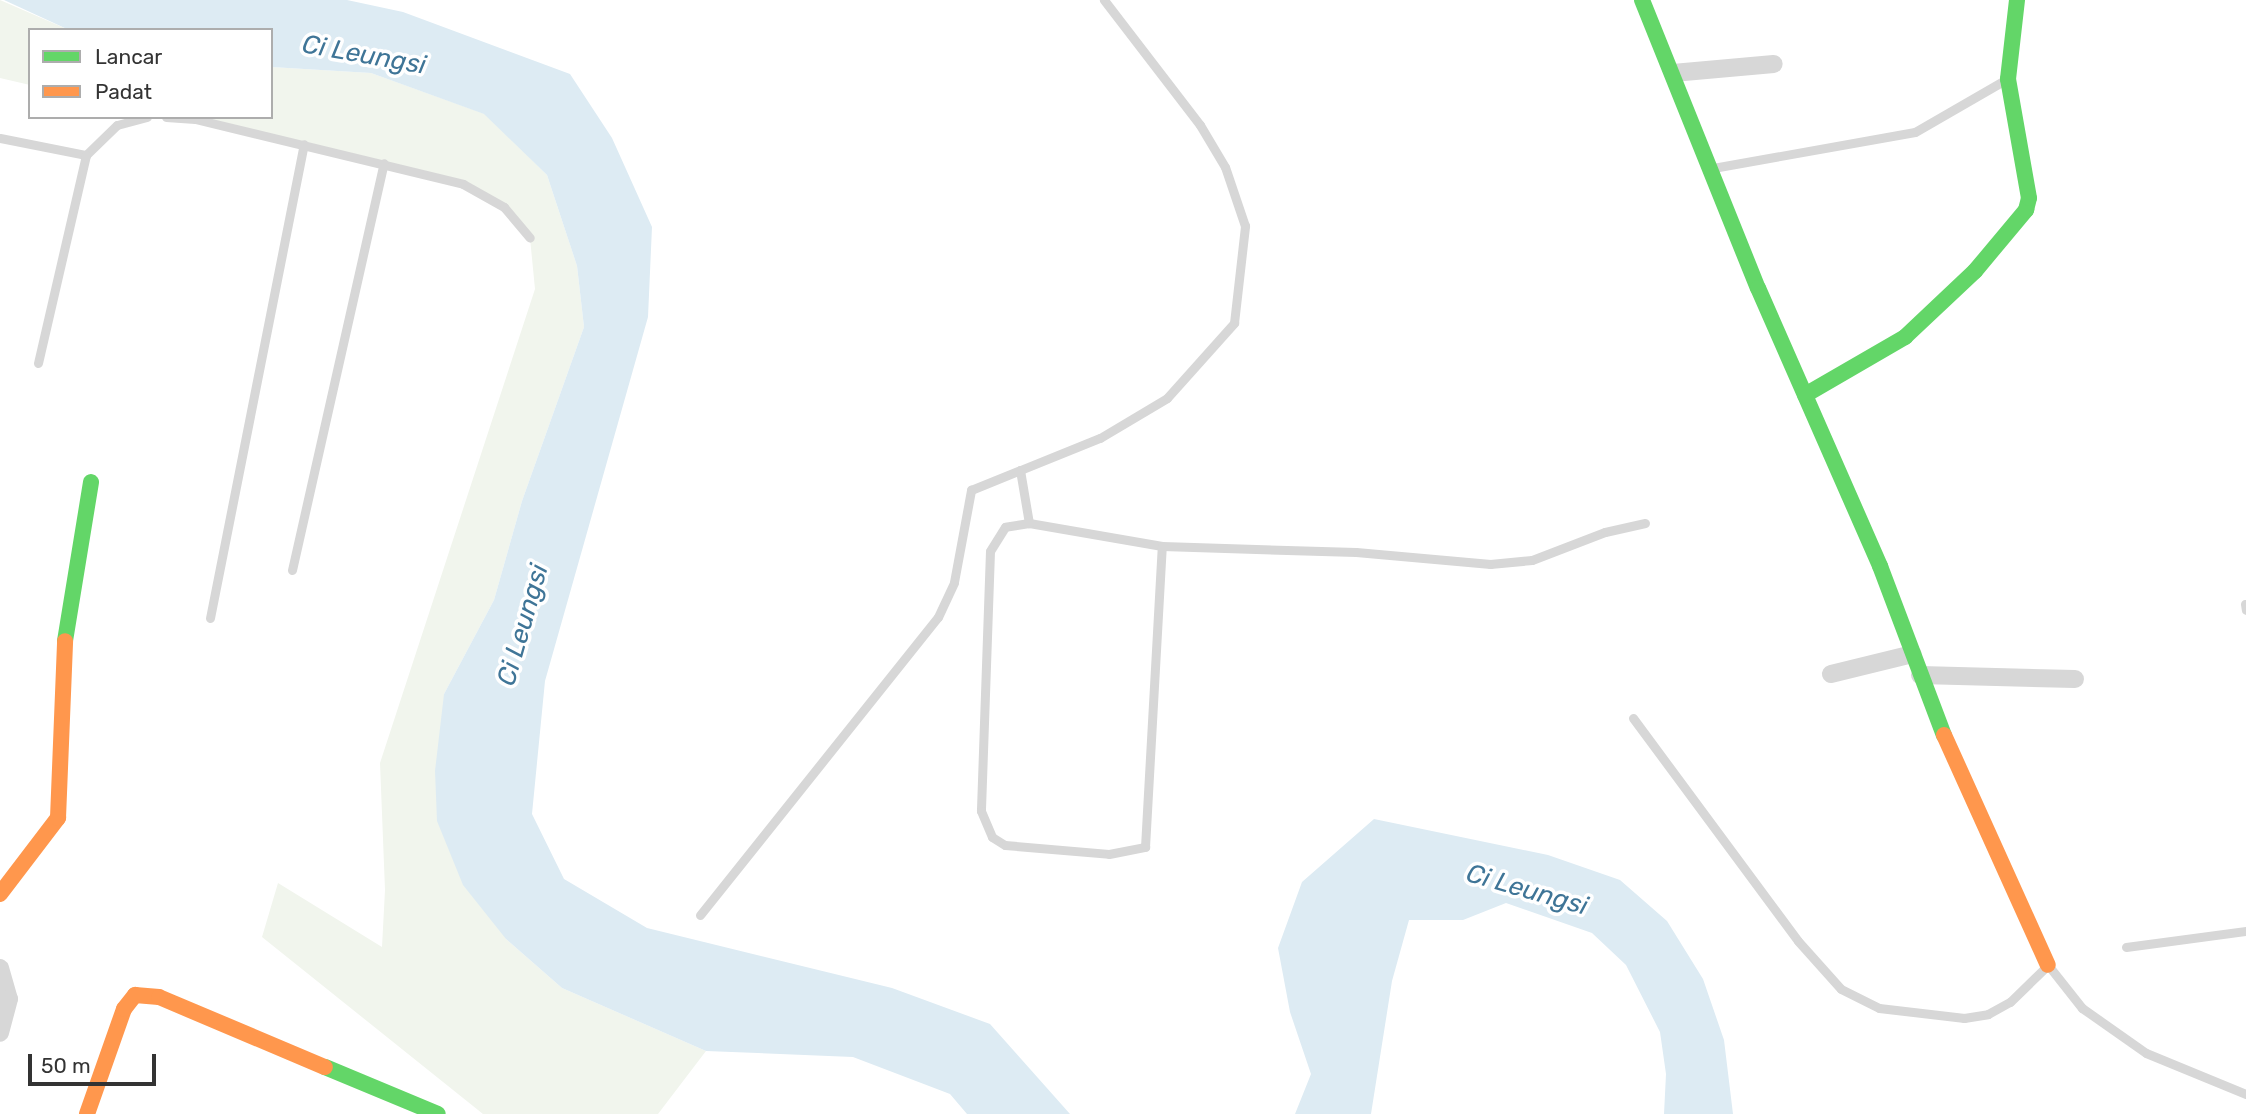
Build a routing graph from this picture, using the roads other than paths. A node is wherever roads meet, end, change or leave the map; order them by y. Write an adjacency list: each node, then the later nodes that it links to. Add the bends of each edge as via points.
1 (1104, 0): 17 (lane, via 1200,125 1225,167 1244,226 1234,323 1167,398 1100,438)
2 (1642, 0): 5 (street)
3 (2017, 0): 6 (street)
4 (1774, 64): 5 (street)
5 (1673, 73): 13 (street)
6 (2008, 79): 13 (lane, via 1915,132); 16 (street, via 2029,198 2026,210 1975,271 1905,337)
7 (140, 119): 11 (lane, via 117,125)
8 (195, 119): 10 (lane)
9 (0, 138): 11 (lane)
10 (304, 144): 12 (lane); 23 (lane)
11 (86, 155): 15 (lane)
12 (384, 163): 14 (lane, via 463,184 504,207); 22 (lane)
13 (1713, 169): 16 (street)
14 (530, 238)
15 (38, 363)
16 (1805, 396): 24 (street, via 1870,540)
17 (1020, 470): 19 (lane); 30 (lane, via 971,490 954,582 939,617)
18 (92, 482): 29 (street, via 62,662 58,818)
19 (1029, 523): 21 (lane); 21 (lane, via 1005,527 990,551 981,811 992,837 1006,845 1109,853 1145,847)
20 (1645, 523): 21 (lane, via 1605,532 1532,560 1490,564 1356,552)
21 (1162, 546)
22 (292, 570)
23 (210, 618)
24 (1913, 654): 25 (street); 26 (street)
25 (1831, 674)
26 (1920, 675): 27 (street); 33 (street, via 1972,806)
27 (2075, 679)
28 (1633, 718): 33 (lane, via 1798,941 1841,989 1879,1008 1964,1018 2010,1002)
29 (0, 894)
30 (700, 915)
31 (2246, 930): 32 (lane)
32 (2126, 947)
33 (2048, 965): 36 (lane, via 2082,1008 2146,1053)
34 (0, 968): 35 (street, via 9,999)
35 (0, 1033)
36 (2246, 1094)
37 (88, 1114): 38 (street, via 124,1009 135,995 159,997)
38 (438, 1114)

